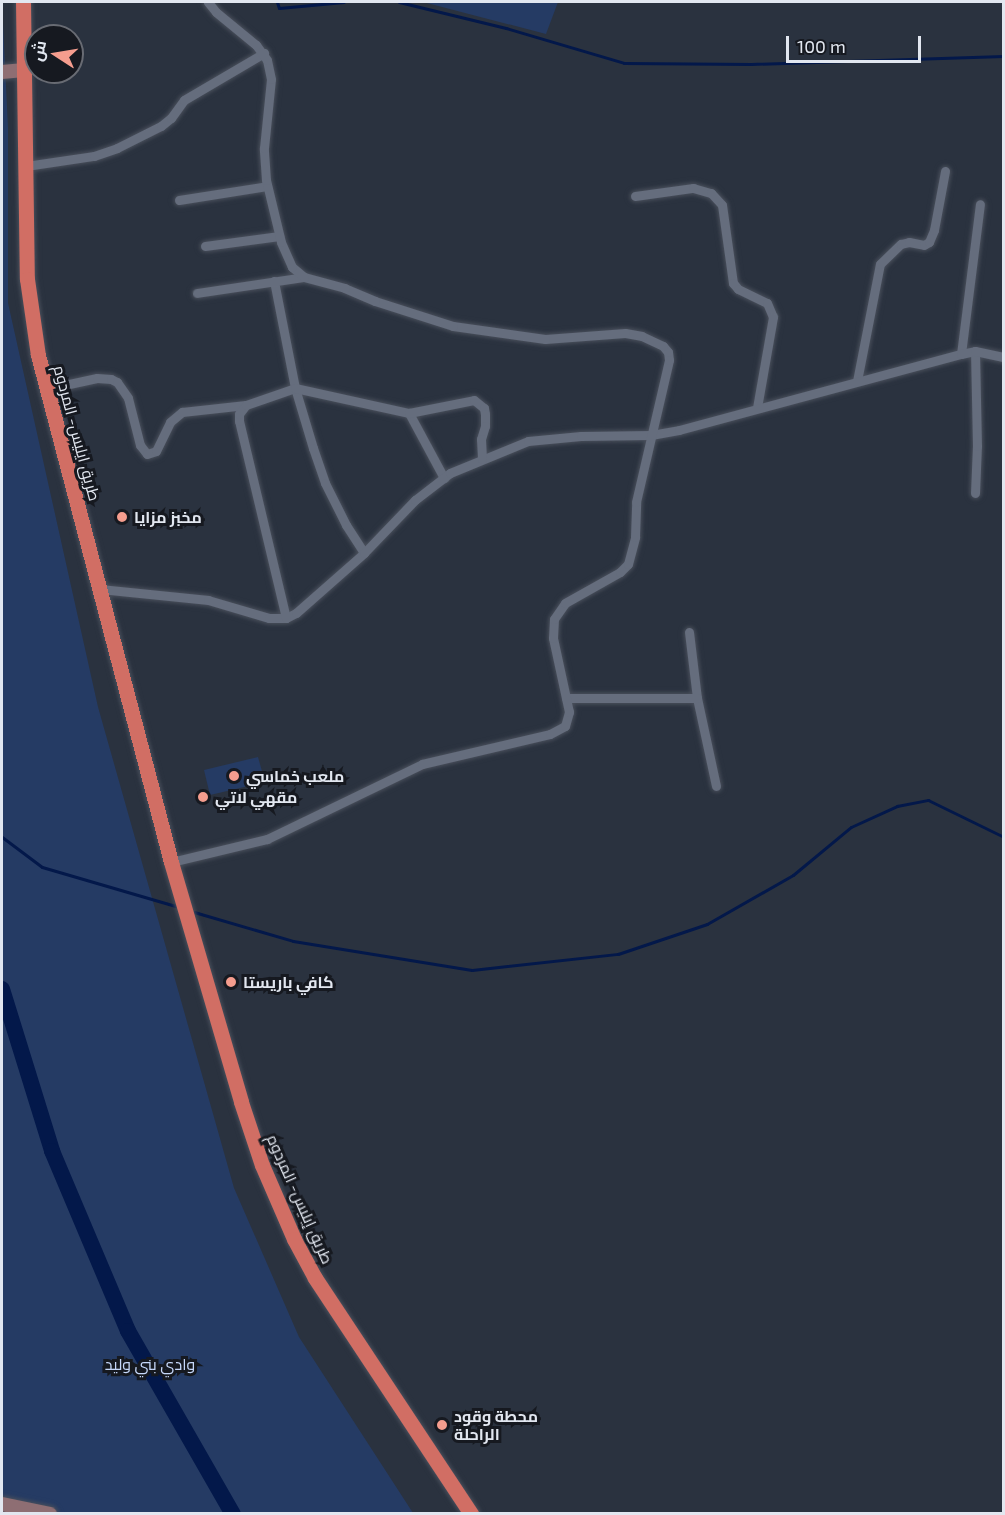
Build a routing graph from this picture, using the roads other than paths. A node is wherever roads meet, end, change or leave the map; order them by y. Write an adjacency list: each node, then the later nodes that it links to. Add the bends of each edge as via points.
1 (23, 2): 4 (highway, طريق ايليس- المردوم)
2 (208, 2): 3 (street)
3 (264, 53): 7 (street, via 184,100 161,126 117,148 94,156); 9 (street, via 271,79 264,148)
4 (24, 70): 5 (main road)
5 (2, 72)
6 (24, 84): 7 (highway, طريق ايليس- المردوم)
7 (26, 166): 23 (highway, طريق ايليس- المردوم, via 29,298)
8 (945, 171): 21 (street, via 929,242 924,246 901,244 880,264)
9 (267, 186): 11 (street); 13 (street)
10 (635, 196): 25 (street, via 693,188 711,193 722,205 733,283 766,303 773,317)
11 (179, 200)
12 (980, 204): 19 (street)
13 (279, 236): 14 (street); 15 (street, via 292,267)
14 (205, 246)
15 (304, 277): 16 (street); 27 (street, via 453,326 545,339 625,333 655,342 668,352 669,360)
16 (274, 281): 17 (street); 22 (street)
17 (197, 293)
18 (975, 351): 19 (street); 20 (street); 30 (street)
19 (961, 354): 21 (street)
20 (1004, 357)
21 (857, 381): 25 (street)
22 (295, 388): 24 (street); 26 (street); 31 (street, via 325,483)
23 (46, 389): 24 (street, via 97,378 117,382 128,399 140,445 147,454 156,451 170,422 182,412); 32 (highway, طريق ايليس- المردوم)
24 (246, 405): 33 (street, via 239,421)
25 (757, 408): 27 (street)
26 (409, 413): 28 (street, via 470,400 479,403 485,414); 29 (street)
27 (651, 435): 28 (street, via 528,441); 35 (street, via 636,502 635,537 628,564 565,603 554,619)
28 (483, 459): 29 (street)
29 (444, 478): 31 (street, via 415,500)
30 (975, 493)
31 (364, 553): 33 (street)
32 (100, 589): 33 (street, via 208,600 269,618); 38 (highway, طريق ايليس- المردوم)
33 (286, 618)
34 (689, 632): 36 (street)
35 (566, 698): 36 (street); 38 (street, via 568,719 560,730 422,764 267,839)
36 (697, 698): 37 (street)
37 (716, 786)
38 (171, 862): 41 (highway, طريق إيليس- المردوم, via 241,1102 262,1165 294,1239 337,1314)
39 (2, 1504): 40 (main road)
40 (50, 1514)
41 (471, 1514)

